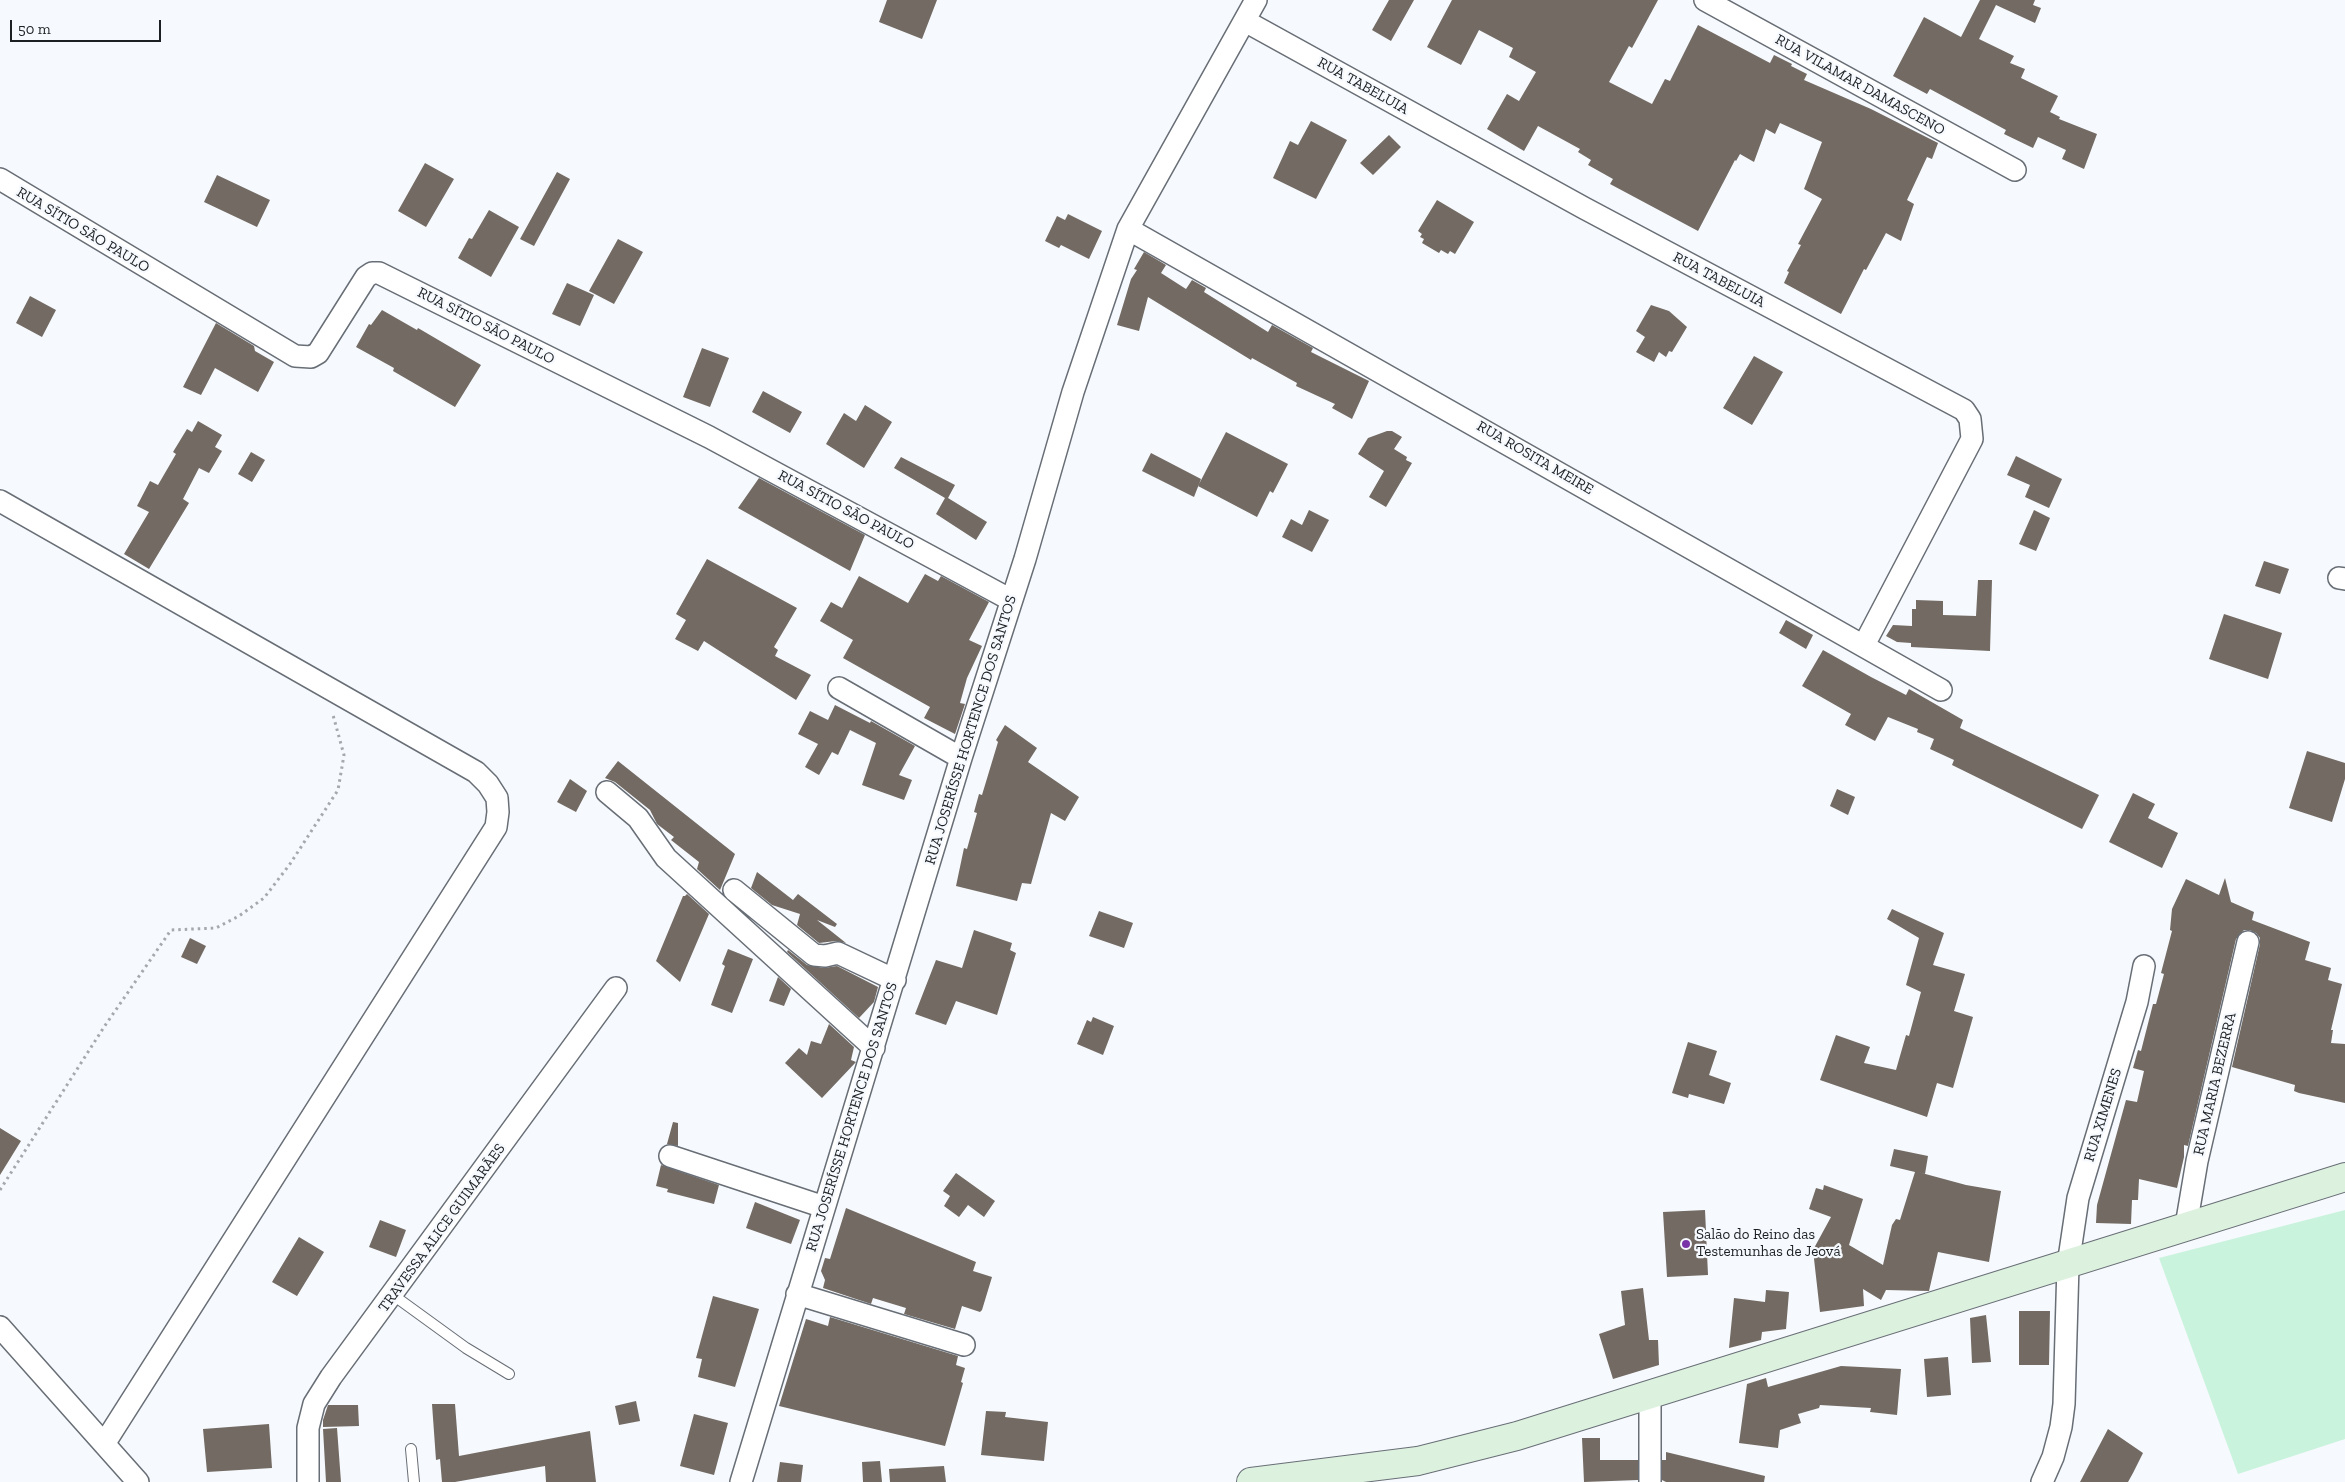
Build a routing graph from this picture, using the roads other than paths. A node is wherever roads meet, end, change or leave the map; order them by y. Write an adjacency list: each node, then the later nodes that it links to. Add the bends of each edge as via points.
1 (1256, 0): 3 (street, RUA JOSERÍSSE HORTENCE DOS SANTOS)
2 (1705, 0): 4 (street, RUA VILAMAR DAMASCENO)
3 (1244, 21): 6 (street, RUA JOSERÍSSE HORTENCE DOS SANTOS); 9 (street, RUA TABELUIA, via 1593,213 1964,410 1970,419 1972,439)
4 (2015, 170)
5 (0, 180): 8 (street, RUA SÍTIO SÃO PAULO, via 295,356 318,354 366,277 379,273 709,437)
6 (1128, 229): 8 (street, RUA JOSERÍSSE HORTENCE DOS SANTOS, via 1073,392 1026,559); 9 (street, RUA ROSITA MEIRE)
7 (0, 500): 31 (street, via 476,772 497,798 496,827)
8 (1011, 600): 12 (street, RUA JOSERÍSSE HORTENCE DOS SANTOS)
9 (1864, 645): 11 (street, RUA ROSITA MEIRE)
10 (839, 688): 12 (street)
11 (1941, 690)
12 (962, 758): 17 (street, RUA JOSERÍSSE HORTENCE DOS SANTOS)
13 (607, 792): 19 (street, via 638,818 666,858)
14 (734, 890): 17 (street, via 814,955 838,953)
15 (2248, 942): 23 (street, RUA MARIA BEZERRA, via 2205,1125)
16 (2144, 966): 24 (street, RUA XIMENES, via 2137,1002 2078,1198)
17 (895, 980): 19 (street, RUA JOSERÍSSE HORTENCE DOS SANTOS)
18 (616, 988): 26 (street, TRAVESSA ALICE GUIMARÃES)
19 (874, 1048): 22 (street, RUA JOSERÍSSE HORTENCE DOS SANTOS)
20 (670, 1156): 22 (street)
21 (2345, 1178): 23 (main road)
22 (824, 1207): 25 (street, RUA JOSERÍSSE HORTENCE DOS SANTOS)
23 (2186, 1226): 24 (main road)
24 (2068, 1265): 30 (main road); 40 (street, RUA XIMENES, via 2063,1412 2053,1457)
25 (797, 1294): 28 (street); 37 (street, RUA JOSERÍSSE HORTENCE DOS SANTOS)
26 (393, 1295): 29 (lane, via 466,1348); 35 (street, TRAVESSA ALICE GUIMARÃES, via 314,1404 308,1428)
27 (0, 1327): 31 (street)
28 (964, 1346)
29 (509, 1374)
30 (1650, 1394): 33 (main road, via 1448,1455); 39 (street)
31 (104, 1444): 34 (street)
32 (411, 1450): 36 (lane)
33 (1309, 1478): 38 (main road)
34 (138, 1482)
35 (308, 1482)
36 (414, 1482)
37 (741, 1482)
38 (1251, 1482)
39 (1650, 1482)
40 (2042, 1482)

